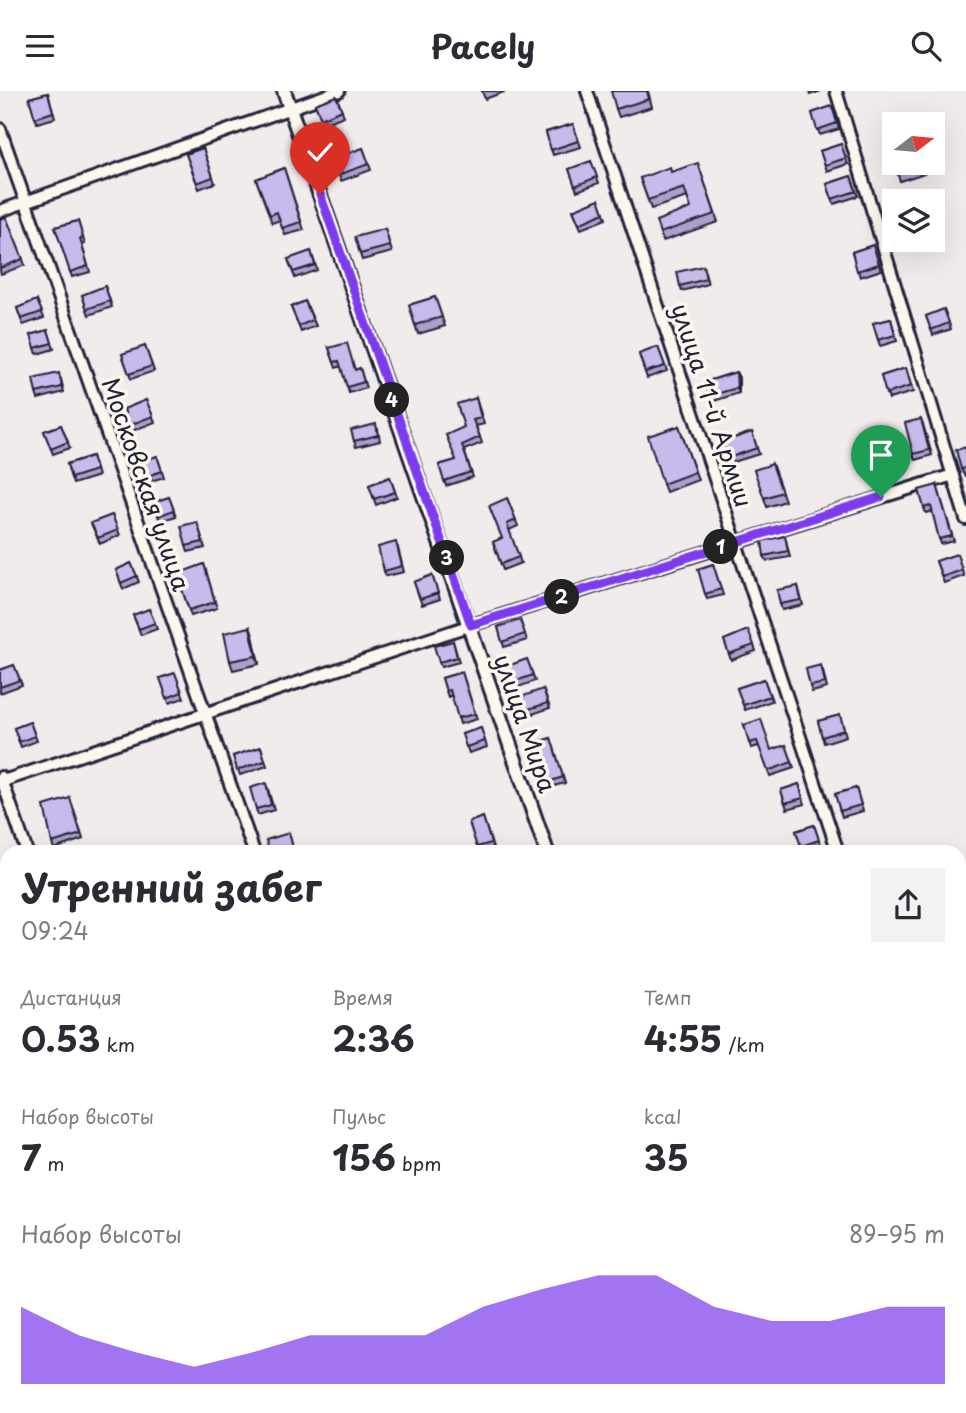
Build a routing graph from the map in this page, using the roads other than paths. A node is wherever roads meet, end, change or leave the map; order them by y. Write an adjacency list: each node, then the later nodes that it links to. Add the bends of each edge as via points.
1 (284, 91): 5 (street, улица Мира)
2 (338, 91): 5 (street)
3 (587, 91): 11 (street, улица 11-й Армии)
4 (836, 91): 9 (street)
5 (290, 108): 7 (street); 12 (street, улица Мира)
6 (0, 129): 7 (street, Московская улица)
7 (27, 202): 8 (street); 13 (street, Московская улица)
8 (0, 211)
9 (953, 475): 10 (street); 11 (street)
10 (965, 514)
11 (736, 542): 12 (street); 18 (street, улица 11-й Армии)
12 (471, 625): 13 (street); 17 (street, улица Мира)
13 (204, 712): 14 (street); 16 (street, Московская улица)
14 (1, 779): 15 (street)
15 (25, 845)
16 (252, 845)
17 (545, 845)
18 (836, 845)

